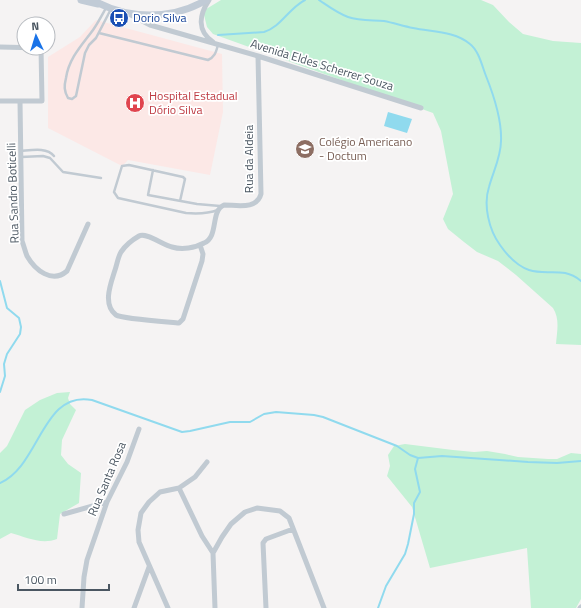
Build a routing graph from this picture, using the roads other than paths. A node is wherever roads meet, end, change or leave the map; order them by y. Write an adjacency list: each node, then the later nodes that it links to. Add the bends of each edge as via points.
1 (81, 0): 4 (main road)
2 (93, 0): 4 (main road)
3 (208, 0): 5 (main road, via 169,13 151,15); 7 (street, via 202,13 201,24 206,36)
4 (107, 7): 5 (main road); 6 (lane); 6 (lane, via 78,48 67,69 64,88 68,98 76,96 84,53)
5 (124, 12): 7 (street, Avenida Eldes Scherrer Souza, via 150,25)
6 (99, 33): 7 (lane, via 208,60 216,53)
7 (217, 44): 11 (street, Avenida Eldes Scherrer Souza)
8 (0, 47): 9 (street)
9 (16, 47)
10 (41, 56): 13 (street, via 42,101)
11 (258, 56): 14 (street, Avenida Eldes Scherrer Souza); 21 (street, Rua da Aldeia, via 261,194 257,202 250,205 224,205)
12 (0, 101): 13 (street)
13 (20, 101): 15 (street, Rua Sandro Boticelli)
14 (421, 108)
15 (21, 151): 16 (lane, via 46,151); 17 (street, Rua Sandro Boticelli)
16 (54, 156)
17 (21, 157): 19 (lane, via 43,156 50,158 63,172); 22 (street, Rua Sandro Boticelli, via 22,241 27,256 36,268 48,276 56,277 67,271)
18 (153, 170): 20 (lane, via 185,179); 20 (lane, via 148,195); 21 (lane, via 122,166 114,192 118,198 186,213 209,214)
19 (101, 178)
20 (180, 201): 21 (lane)
21 (219, 208): 23 (street, via 211,237)
22 (88, 224)
23 (200, 245): 23 (street, via 181,249 164,245 146,235 134,239 120,253 108,293 109,303 115,314 121,318 131,319 179,322 183,320 202,261)
24 (138, 429): 27 (street, Rua Santa Rosa, via 127,462)
25 (207, 462): 26 (street, via 195,477)
26 (179, 488): 30 (street); 31 (street, via 160,492 142,513 138,530 139,542)
27 (106, 502): 28 (street); 32 (street, Rua Santa Rosa, via 87,560)
28 (64, 514)
29 (294, 529): 30 (street, via 289,518 280,512 256,508 245,512 231,524); 36 (street, via 266,539 263,543); 37 (street)
30 (213, 553): 35 (street)
31 (149, 567): 33 (street); 34 (street)
32 (82, 608)
33 (134, 608)
34 (168, 608)
35 (215, 608)
36 (266, 608)
37 (324, 608)

